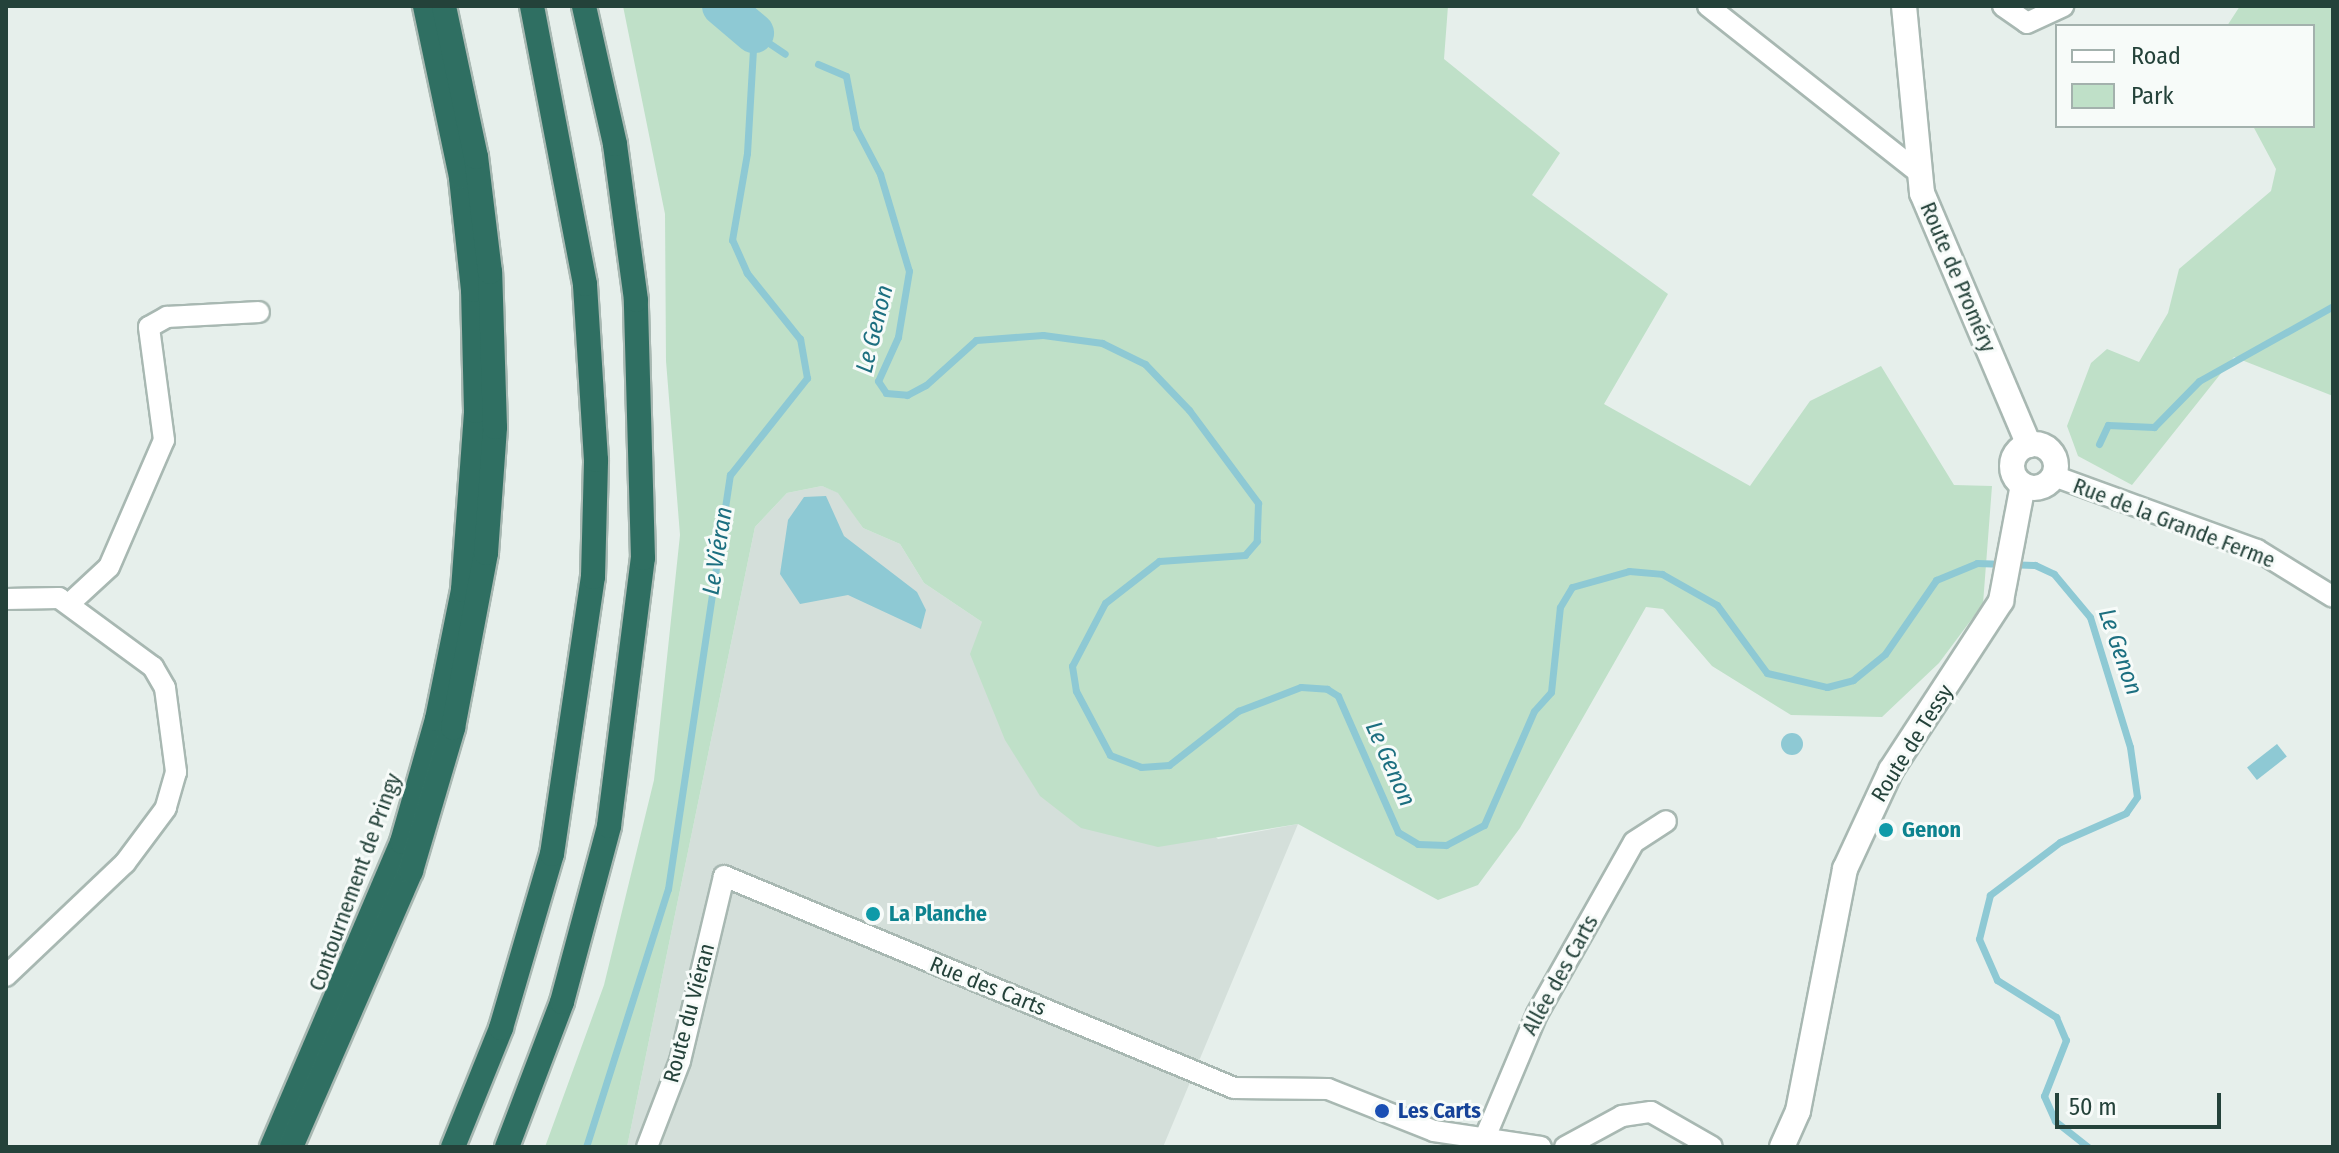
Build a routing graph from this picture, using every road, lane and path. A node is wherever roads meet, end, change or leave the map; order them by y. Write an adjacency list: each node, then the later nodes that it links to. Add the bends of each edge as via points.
1 (425, 6): 21 (highway, Contournement de Pringy, via 461,177 473,290 475,455 463,590 437,719 402,842)
2 (444, 6): 22 (highway, Contournement de Pringy, via 476,157 490,272 495,427 486,553 453,728 416,856)
3 (532, 6): 23 (highway, via 585,284 596,460 593,577 572,761 552,854 501,1028)
4 (584, 6): 24 (highway, via 615,144 636,300 642,573 625,736 602,855 562,1002)
5 (1708, 6): 9 (street)
6 (1904, 6): 9 (street, Route de Proméry)
7 (2003, 6): 8 (street, via 2027,23)
8 (2063, 6)
9 (1917, 171): 11 (street, Route de Proméry, via 1939,245)
10 (259, 312): 16 (street, via 167,317 149,327 164,440 109,567)
11 (2029, 445): 12 (street, via 2049,450); 13 (street, via 2012,467)
12 (2054, 476): 13 (street, via 2040,488); 14 (street, Rue de la Grande Ferme, via 2257,550)
13 (2023, 485): 29 (street, Route de Tessy, via 2005,585 1854,845 1838,892 1798,1111)
14 (2333, 597)
15 (6, 599): 16 (street, via 46,595)
16 (69, 604): 19 (street, via 153,667 170,712 174,788 125,863)
17 (1666, 821): 20 (street, Allée des Carts, via 1634,842 1537,1014)
18 (724, 876): 20 (street, Rue des Carts, via 1217,1082 1253,1091 1328,1089 1424,1129); 25 (street, Route du Viéran, via 680,1061)
19 (6, 976)
20 (1482, 1142): 26 (street, Rue des Carts)
21 (272, 1147)
22 (291, 1147)
23 (453, 1147)
24 (507, 1147)
25 (647, 1147)
26 (1541, 1147)
27 (1565, 1147): 28 (street, via 1622,1116 1651,1112)
28 (1712, 1147)
29 (1782, 1147)

